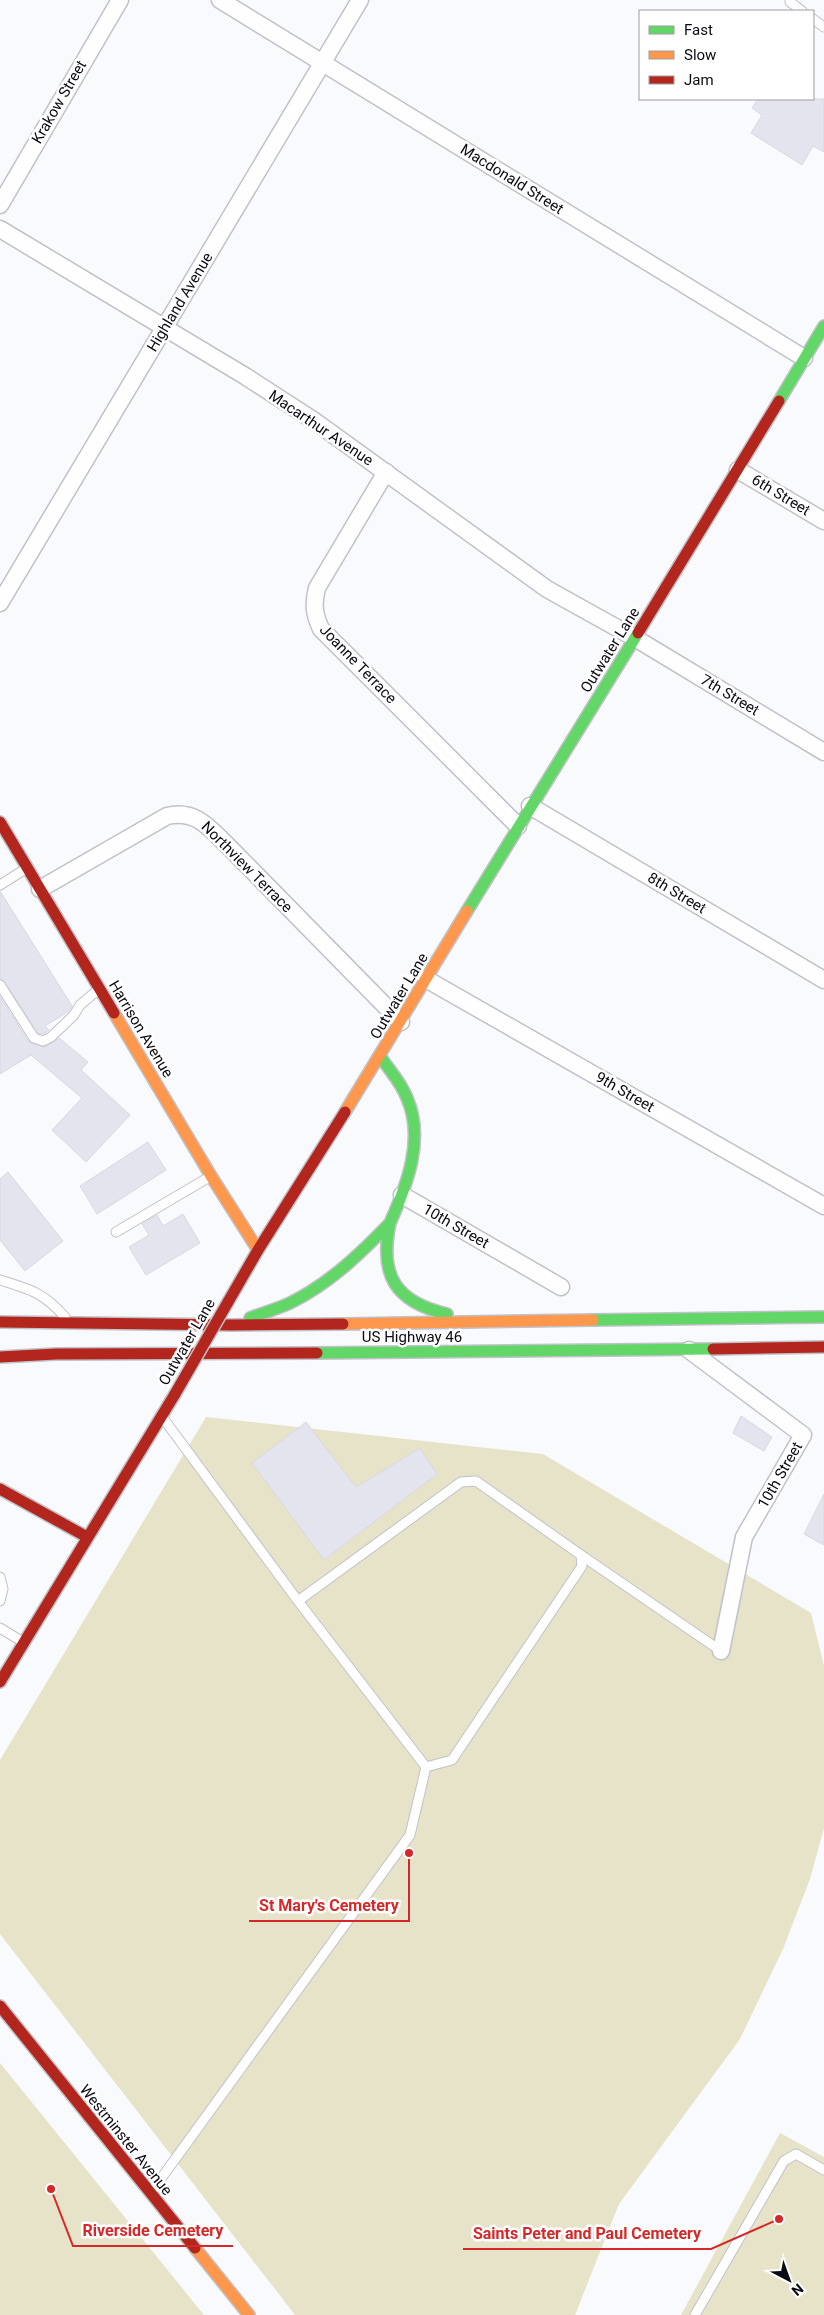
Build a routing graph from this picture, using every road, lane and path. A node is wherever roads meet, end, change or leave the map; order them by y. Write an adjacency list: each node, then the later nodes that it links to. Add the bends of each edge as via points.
1 (120, 0): 7 (street, Krakow Street)
2 (220, 0): 6 (street, Macdonald Street)
3 (360, 0): 6 (street, Highland Avenue)
4 (790, 0): 5 (lane)
5 (801, 10)
6 (323, 62): 10 (street, Highland Avenue); 11 (street, Macdonald Street)
7 (0, 205)
8 (0, 229): 10 (street, Macarthur Avenue)
9 (824, 326): 11 (main road, Outwater Lane)
10 (164, 329): 13 (street, Macarthur Avenue, via 245,376); 15 (street, Highland Avenue)
11 (804, 358): 12 (main road, Outwater Lane)
12 (738, 470): 14 (street, 6th Street); 16 (main road, Outwater Lane)
13 (386, 472): 16 (street, Macarthur Avenue, via 547,588); 20 (street, Joanne Terrace, via 317,588 315,616 321,629)
14 (824, 521)
15 (0, 603)
16 (635, 638): 17 (street, 7th Street); 18 (main road, Outwater Lane)
17 (824, 752)
18 (530, 806): 20 (main road, Outwater Lane); 25 (street, 8th Street)
19 (0, 822): 21 (main road, Harrison Avenue)
20 (518, 826): 24 (main road, Outwater Lane)
21 (27, 868): 22 (lane); 23 (main road, Harrison Avenue)
22 (0, 884)
23 (40, 889): 27 (main road, Harrison Avenue); 28 (street, Northview Terrace, via 167,816 178,813 190,815 230,848)
24 (426, 979): 28 (main road, Outwater Lane); 32 (street, 9th Street)
25 (824, 980)
26 (0, 986): 27 (lane, via 34,1038 43,1041)
27 (99, 989): 30 (main road, Harrison Avenue)
28 (401, 1022): 29 (main road, Outwater Lane)
29 (380, 1056): 31 (main road, via 410,1104 416,1141); 35 (main road, Outwater Lane)
30 (211, 1176): 34 (lane); 35 (main road, Harrison Avenue)
31 (402, 1195): 33 (main road); 37 (street, 10th Street)
32 (824, 1206)
33 (390, 1223): 41 (main road, via 384,1242 385,1261 399,1291 412,1303 430,1311); 44 (main road, via 361,1253 325,1282 290,1302)
34 (116, 1232)
35 (258, 1250): 50 (main road, Outwater Lane, bridge)
36 (0, 1280): 43 (lane, via 43,1295)
37 (561, 1288)
38 (824, 1310): 39 (street)
39 (798, 1317): 40 (main road, US Highway 46); 41 (main road, US Highway 46)
40 (824, 1317)
41 (486, 1320): 44 (main road, US Highway 46)
42 (0, 1322): 43 (main road, US Highway 46)
43 (70, 1323): 44 (main road, US Highway 46)
44 (233, 1325)
45 (824, 1347): 46 (main road, US Highway 46)
46 (689, 1350): 47 (main road, US Highway 46); 59 (street, 10th Street, via 803,1435 744,1537)
47 (56, 1354): 48 (main road, US Highway 46); 49 (main road, via 13,1360)
48 (0, 1357)
49 (0, 1368)
50 (161, 1415): 52 (main road, Outwater Lane); 56 (lane)
51 (0, 1489): 52 (main road)
52 (87, 1538): 58 (main road, Outwater Lane)
53 (581, 1555): 56 (lane, via 476,1481 461,1482); 59 (lane); 61 (lane, via 582,1566 452,1760)
54 (0, 1577): 55 (lane, via 3,1589)
55 (0, 1601)
56 (298, 1601): 61 (lane)
57 (0, 1628): 58 (lane)
58 (24, 1642): 60 (main road, Outwater Lane)
59 (721, 1651)
60 (0, 1682)
61 (426, 1767): 64 (lane, via 410,1835)
62 (0, 2006): 64 (main road, Westminster Avenue)
63 (824, 2170): 66 (lane, via 796,2154 784,2161)
64 (150, 2194): 65 (main road, Westminster Avenue)
65 (249, 2315)
66 (695, 2315)

